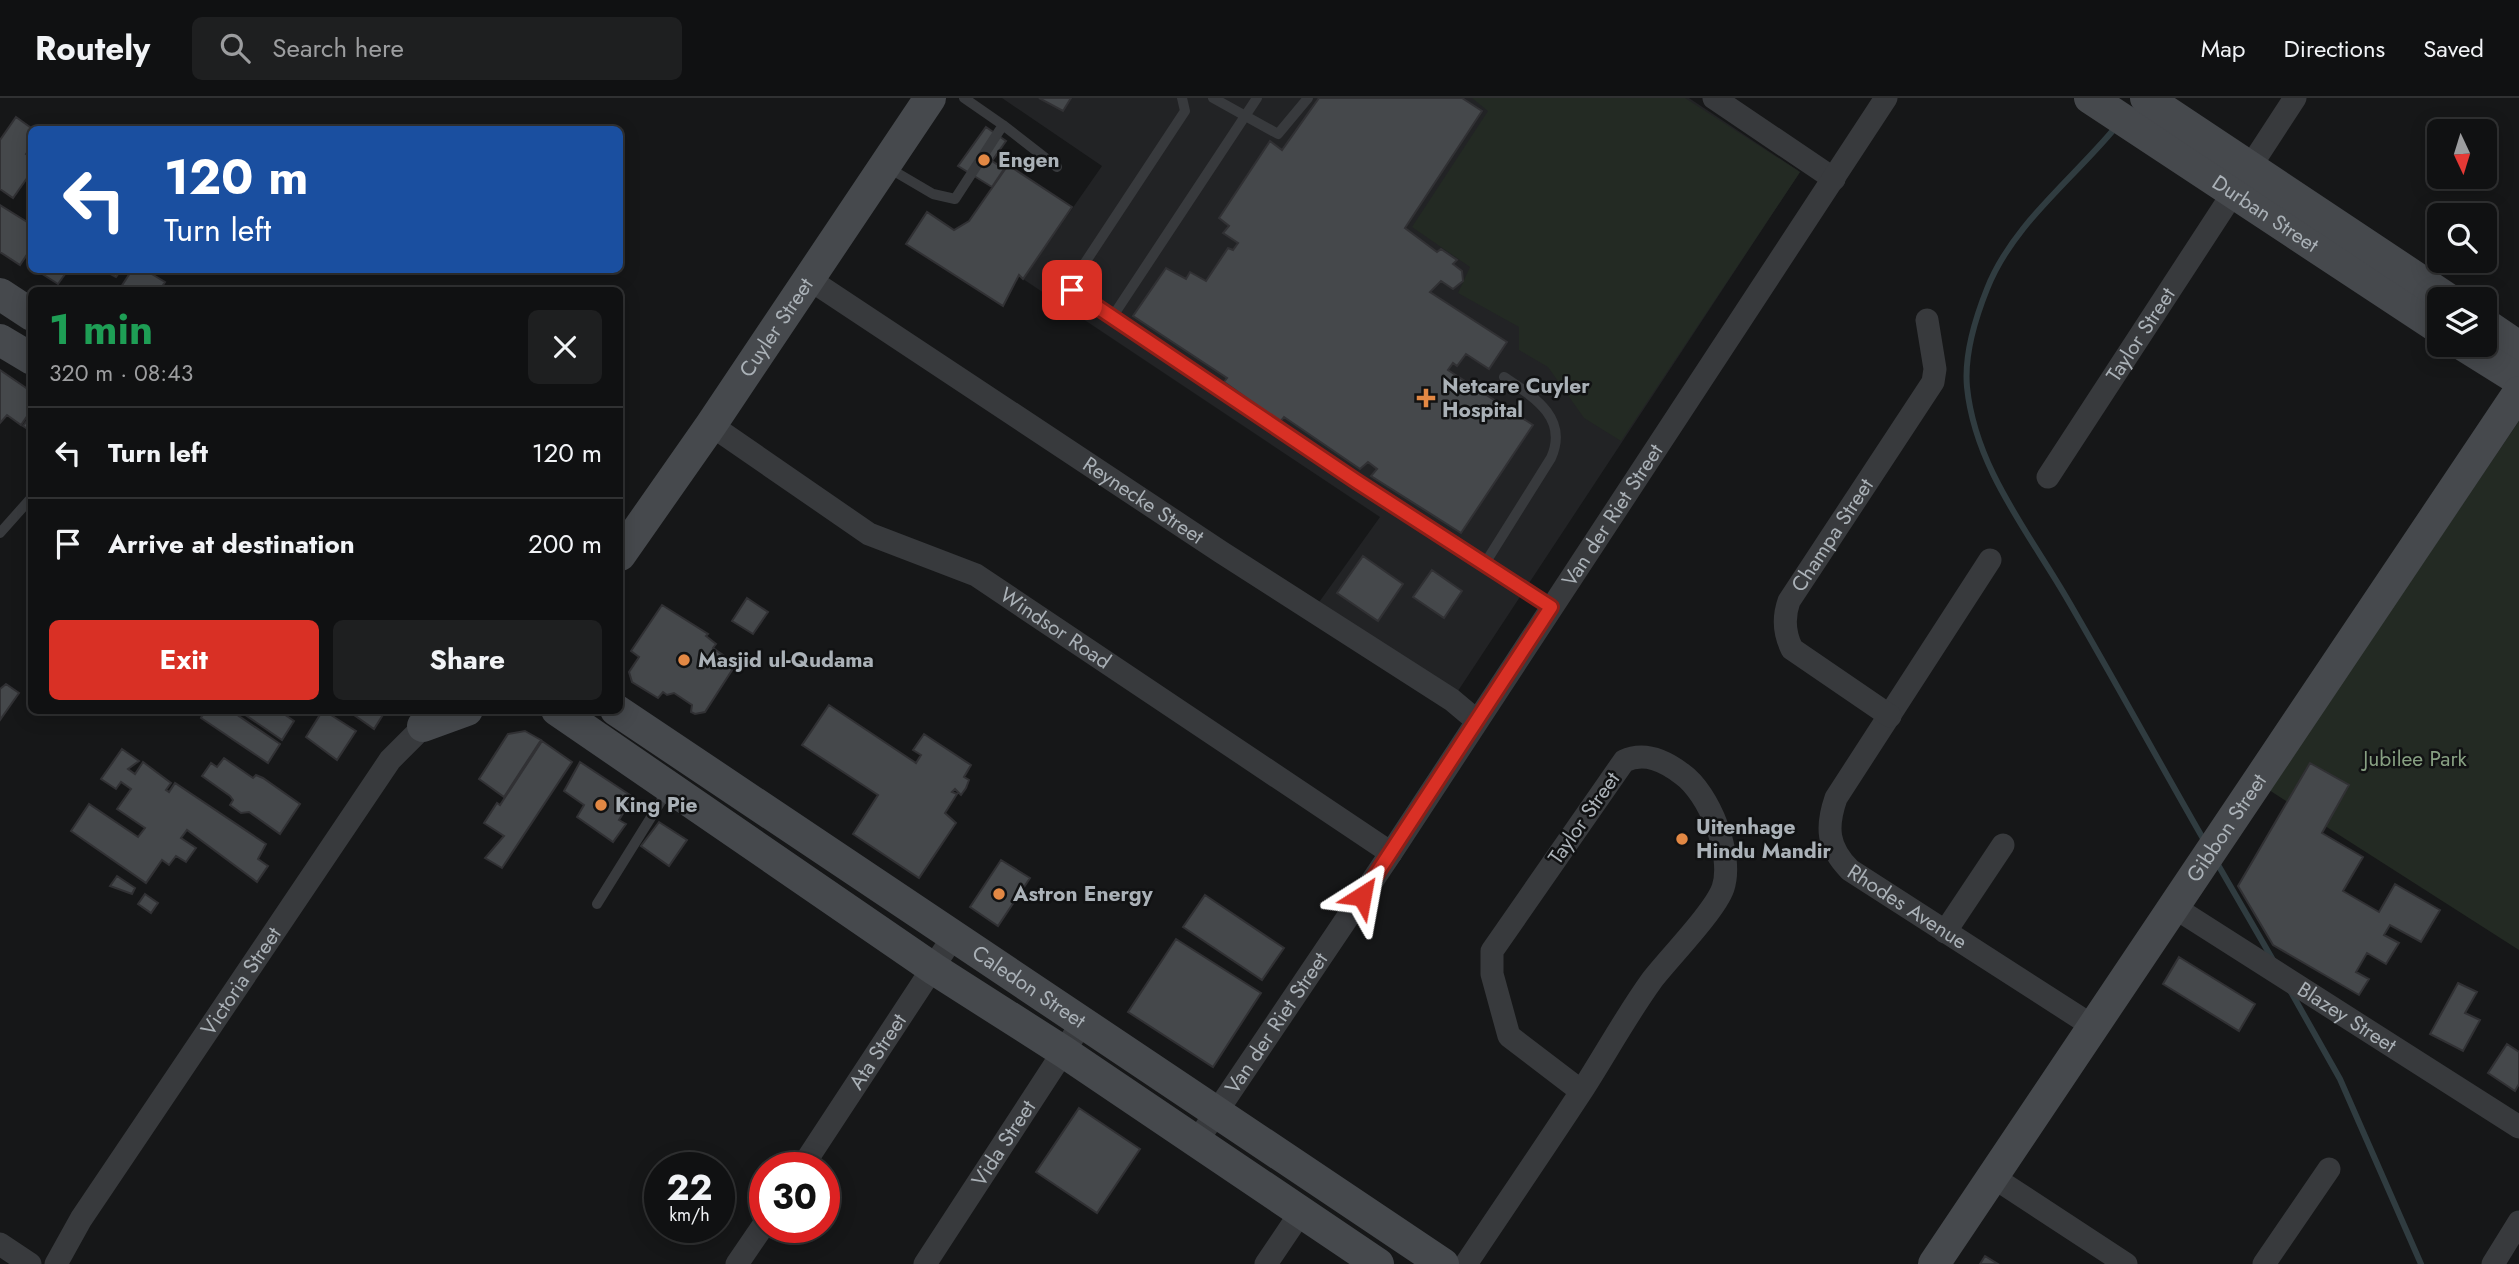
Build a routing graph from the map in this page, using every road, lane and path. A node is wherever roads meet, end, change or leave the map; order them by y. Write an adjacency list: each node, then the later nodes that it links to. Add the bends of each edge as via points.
1 (930, 98): 14 (main road, Cuyler Street)
2 (964, 98): 13 (lane)
3 (1182, 98): 22 (lane, via 1185,111 1071,284 1072,290)
4 (1257, 98): 12 (lane)
5 (1308, 98): 12 (lane, via 1279,134)
6 (1714, 98): 16 (street)
7 (1886, 98): 16 (street, Van der Riet Street)
8 (2090, 98): 17 (main road, Durban Street)
9 (2146, 98): 17 (main road, Durban Street)
10 (2295, 98): 17 (street, Taylor Street)
11 (1215, 99): 12 (lane)
12 (1246, 115): 22 (lane)
13 (1003, 125): 14 (lane, via 955,199 933,194); 15 (lane)
14 (885, 166): 18 (main road, Cuyler Street)
15 (1057, 167)
16 (1834, 179): 40 (street, Van der Riet Street)
17 (2241, 179): 19 (main road, Durban Street); 23 (main road, Durban Street); 34 (street, Taylor Street)
18 (809, 279): 33 (main road, Cuyler Street); 46 (street, Reynecke Street)
19 (2427, 287)
20 (0, 294): 21 (main road)
21 (28, 312)
22 (1111, 319): 39 (lane)
23 (2427, 319)
24 (1927, 320): 44 (street, Champa Street, via 1933,382 1789,601 1785,615 1792,649)
25 (2497, 332): 27 (main road)
26 (0, 340): 28 (main road)
27 (2519, 347)
28 (28, 357)
29 (2482, 357): 31 (main road)
30 (1504, 377): 39 (lane, via 1545,407 1557,439 1551,458)
31 (2519, 380)
32 (2519, 392): 51 (main road, Gibbon Street)
33 (711, 425): 37 (main road, Cuyler Street); 49 (street, Windsor Road, via 869,534 976,575)
34 (2048, 477)
35 (28, 502): 36 (lane)
36 (0, 533)
37 (623, 551)
38 (1990, 560): 44 (street, Rhodes Avenue)
39 (1484, 565): 40 (lane)
40 (1551, 607): 46 (street, Van der Riet Street)
41 (451, 714): 45 (main road)
42 (563, 714): 47 (main road, Caledon Street)
43 (621, 714): 53 (main road, Caledon Street)
44 (1890, 716): 52 (street, Rhodes Avenue, via 1836,798 1829,835 1837,856 1850,870)
45 (426, 720): 70 (street, Victoria Street, via 360,803 81,1219)
46 (1477, 720): 49 (street, Van der Riet Street)
47 (670, 789): 50 (lane); 54 (main road, Caledon Street)
48 (2003, 845): 52 (street)
49 (1391, 853): 59 (street, Van der Riet Street)
50 (597, 904)
51 (2174, 907): 56 (main road, Gibbon Street); 60 (street, Blazey Street)
52 (1945, 932): 56 (street, Rhodes Avenue)
53 (953, 937): 54 (street, Ata Street); 55 (main road, Caledon Street)
54 (934, 969): 57 (main road, Caledon Street); 62 (street, Ata Street)
55 (1082, 1023): 57 (street, Vida Street); 59 (main road, Caledon Street)
56 (2094, 1027): 64 (main road, Gibbon Street)
57 (1064, 1052): 61 (main road, Caledon Street); 72 (street, Vida Street)
58 (1581, 1091): 58 (street, Taylor Street, via 1651,982 1723,888 1723,854 1704,794 1691,780 1653,758 1624,761 1492,951 1492,974 1509,1036); 76 (street, Taylor Street)
59 (1218, 1113): 61 (street, Van der Riet Street); 75 (main road, Caledon Street)
60 (2519, 1127)
61 (1197, 1141): 65 (main road, Caledon Street)
62 (812, 1152)
63 (2329, 1169): 79 (street)
64 (1993, 1177): 77 (main road, Gibbon Street); 78 (street)
65 (1301, 1212): 73 (street); 74 (main road, Caledon Street)
66 (2519, 1222): 80 (street)
67 (751, 1243): 71 (street)
68 (0, 1244): 69 (street)
69 (30, 1264)
70 (56, 1264)
71 (737, 1264)
72 (925, 1264)
73 (1266, 1264)
74 (1378, 1264)
75 (1443, 1264)
76 (1466, 1264)
77 (1934, 1264)
78 (2126, 1264)
79 (2264, 1264)
80 (2493, 1264)

